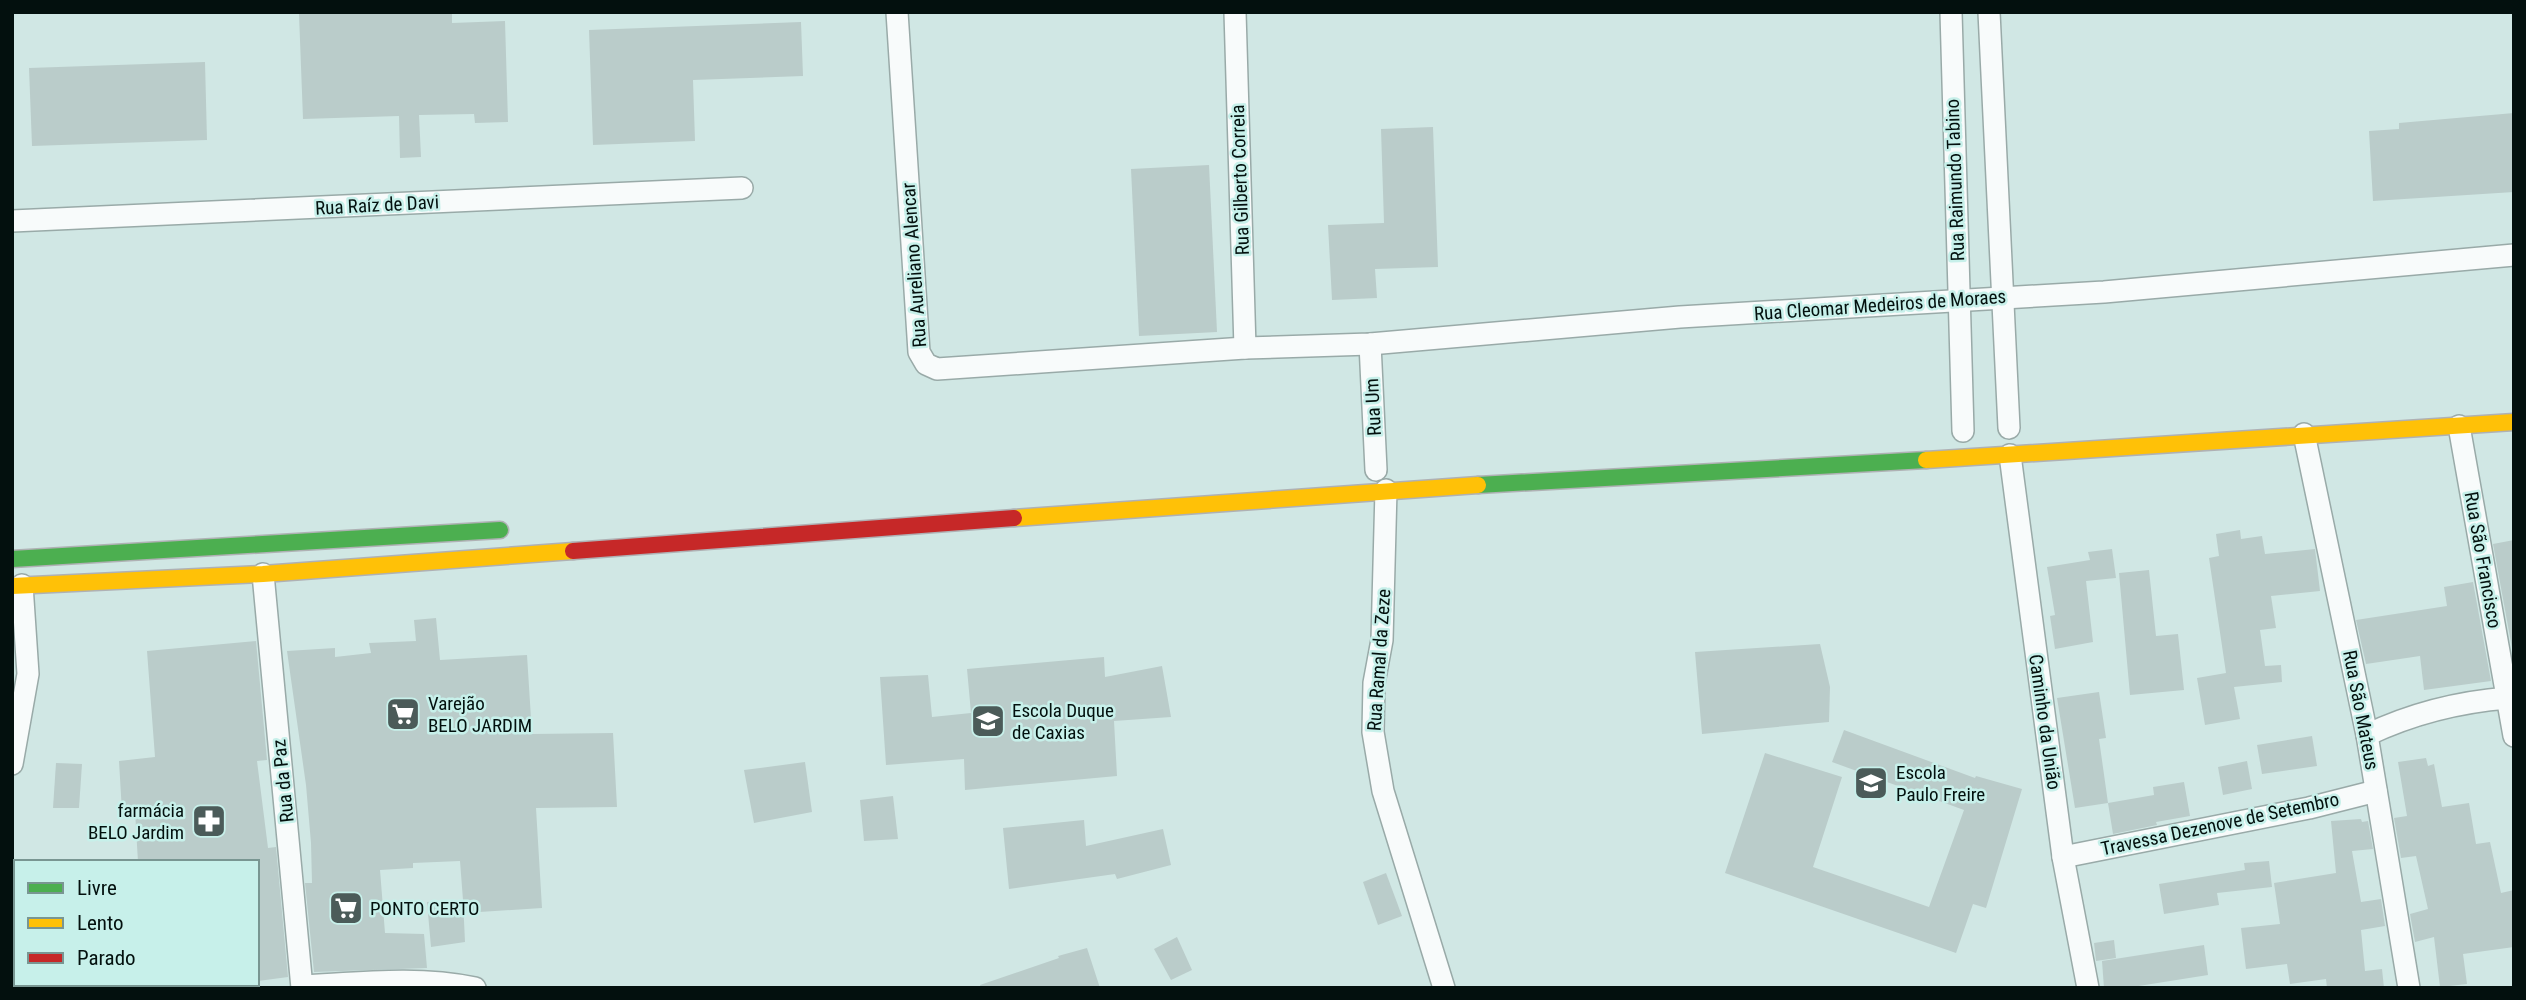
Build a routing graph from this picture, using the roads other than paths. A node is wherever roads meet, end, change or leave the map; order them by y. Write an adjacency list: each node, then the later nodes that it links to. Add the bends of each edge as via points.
1 (897, 12): 11 (street, Rua Aureliano Alencar, via 919,352 926,364 943,369)
2 (1235, 12): 11 (street, Rua Gilberto Correia)
3 (1951, 12): 9 (street, Rua Raimundo Tabino)
4 (1989, 12): 8 (street)
5 (741, 188): 6 (street, Rua Raíz de Davi)
6 (12, 221)
7 (2514, 255): 8 (street, Rua Cleomar Medeiros de Moraes)
8 (2003, 297): 9 (street, Rua Cleomar Medeiros de Moraes); 14 (street)
9 (1959, 301): 10 (street, Rua Cleomar Medeiros de Moraes, via 1680,317); 15 (street, Rua Raimundo Tabino)
10 (1370, 344): 11 (street, Rua Cleomar Medeiros de Moraes); 18 (street, Rua Um)
11 (1245, 348)
12 (2514, 422): 13 (highway)
13 (2459, 426): 16 (highway); 24 (street, Rua São Francisco)
14 (2009, 428)
15 (1962, 431)
16 (2304, 434): 17 (highway); 25 (street, Rua São Mateus)
17 (2010, 455): 19 (highway); 29 (street, Caminho da União)
18 (1376, 470)
19 (1386, 491): 22 (highway); 32 (street, Rua Ramal da Zeze, via 1382,640 1374,683 1373,732 1383,791)
20 (523, 528): 21 (highway)
21 (12, 559)
22 (263, 574): 23 (highway); 30 (street, Rua da Paz)
23 (17, 586): 27 (street, via 28,674)
24 (2508, 698): 25 (street, via 2434,708); 26 (street, Rua São Francisco)
25 (2367, 735): 28 (street, Rua São Mateus)
26 (2514, 736)
27 (12, 764)
28 (2376, 791): 29 (street, Travessa Dezenove de Setembro); 34 (street, Rua São Mateus)
29 (2063, 857): 33 (street, Caminho da União)
30 (302, 987): 31 (street, via 409,980)
31 (475, 988)
32 (1444, 988)
33 (2088, 988)
34 (2409, 988)

